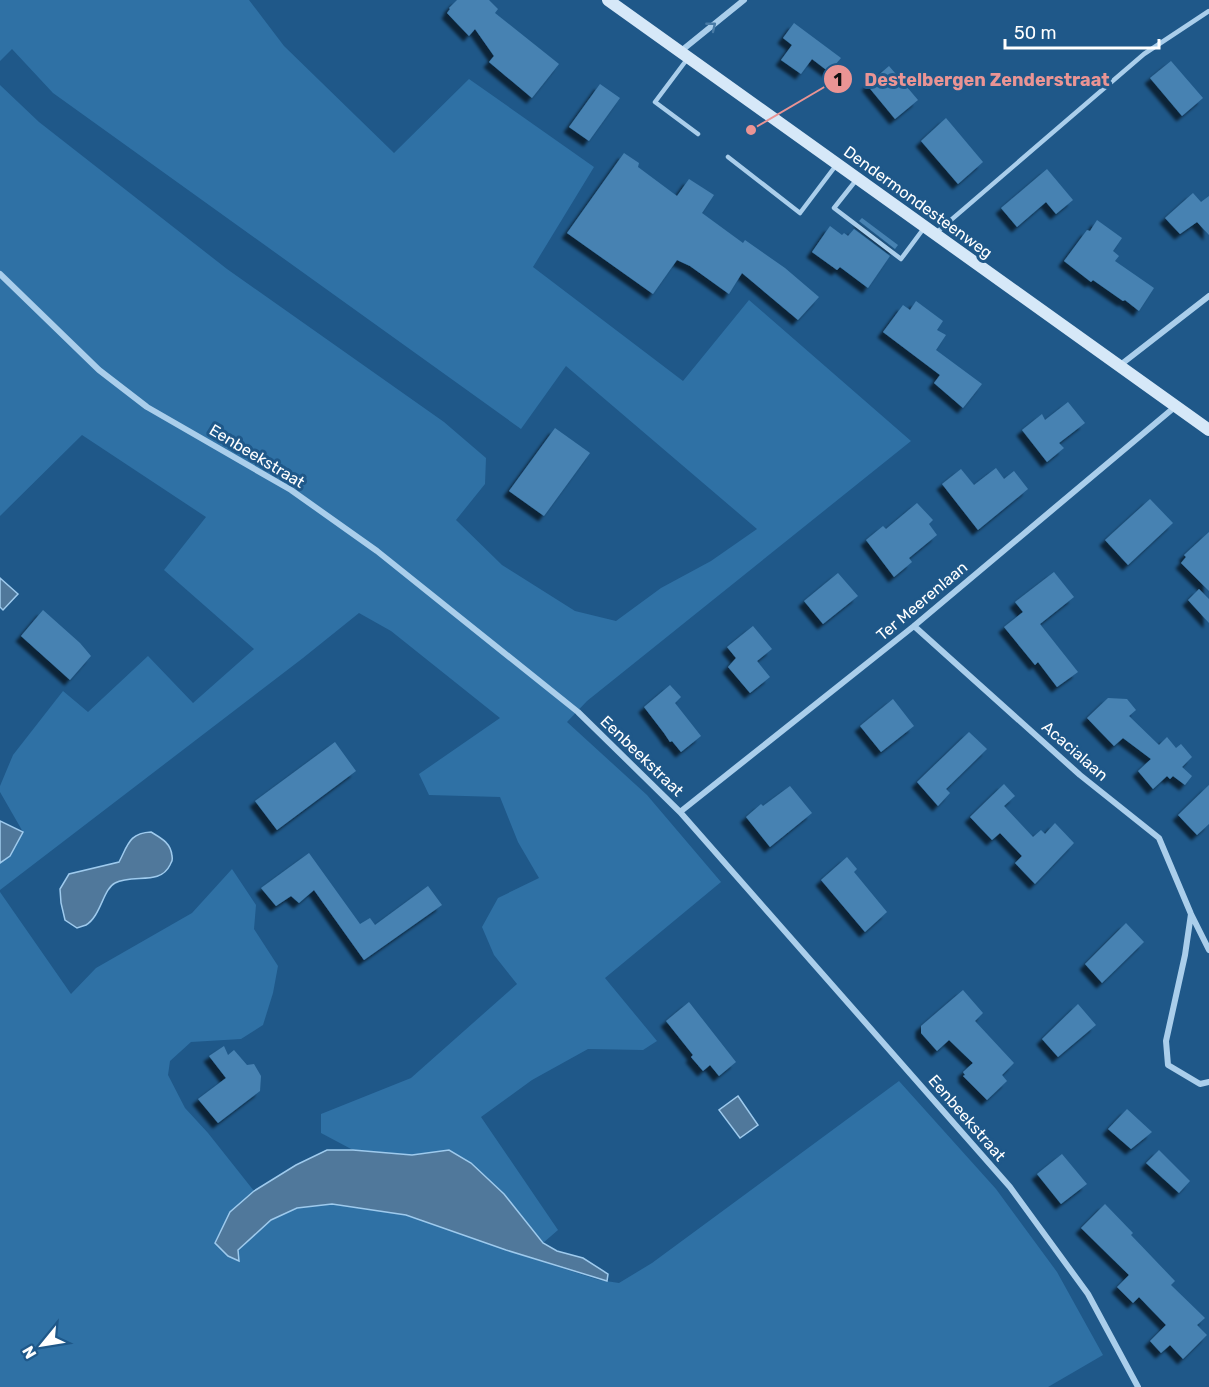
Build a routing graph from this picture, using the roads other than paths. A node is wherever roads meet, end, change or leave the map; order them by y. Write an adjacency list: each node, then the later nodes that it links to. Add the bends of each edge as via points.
1 (609, 0): 4 (main road, Dendermondesteenweg)
2 (744, 0): 4 (street, one-way to 2)
3 (1209, 11): 9 (lane, via 1144,54)
4 (684, 55): 5 (lane, via 655,102); 7 (main road, Dendermondesteenweg)
5 (698, 134)
6 (728, 157): 7 (lane, via 800,213)
7 (837, 164): 8 (main road, Dendermondesteenweg)
8 (857, 179): 9 (main road, Dendermondesteenweg); 9 (lane, via 834,208 901,259)
9 (930, 231): 12 (main road, Dendermondesteenweg)
10 (0, 274): 16 (street, Eenbeekstraat, via 99,370 147,407 291,490 377,551 578,712)
11 (1209, 296): 12 (street)
12 (1119, 366): 13 (main road, Dendermondesteenweg)
13 (1176, 406): 14 (main road, Dendermondesteenweg); 15 (street, Ter Meerenlaan)
14 (1209, 430)
15 (914, 626): 16 (street, Ter Meerenlaan); 17 (street, Acacialaan, via 1080,776 1159,838)
16 (680, 812): 20 (street, Eenbeekstraat, via 1010,1187 1088,1294)
17 (1191, 914): 18 (street, Acacialaan); 19 (street, via 1166,1041 1168,1065 1200,1084)
18 (1209, 950)
19 (1209, 1082)
20 (1138, 1387)

